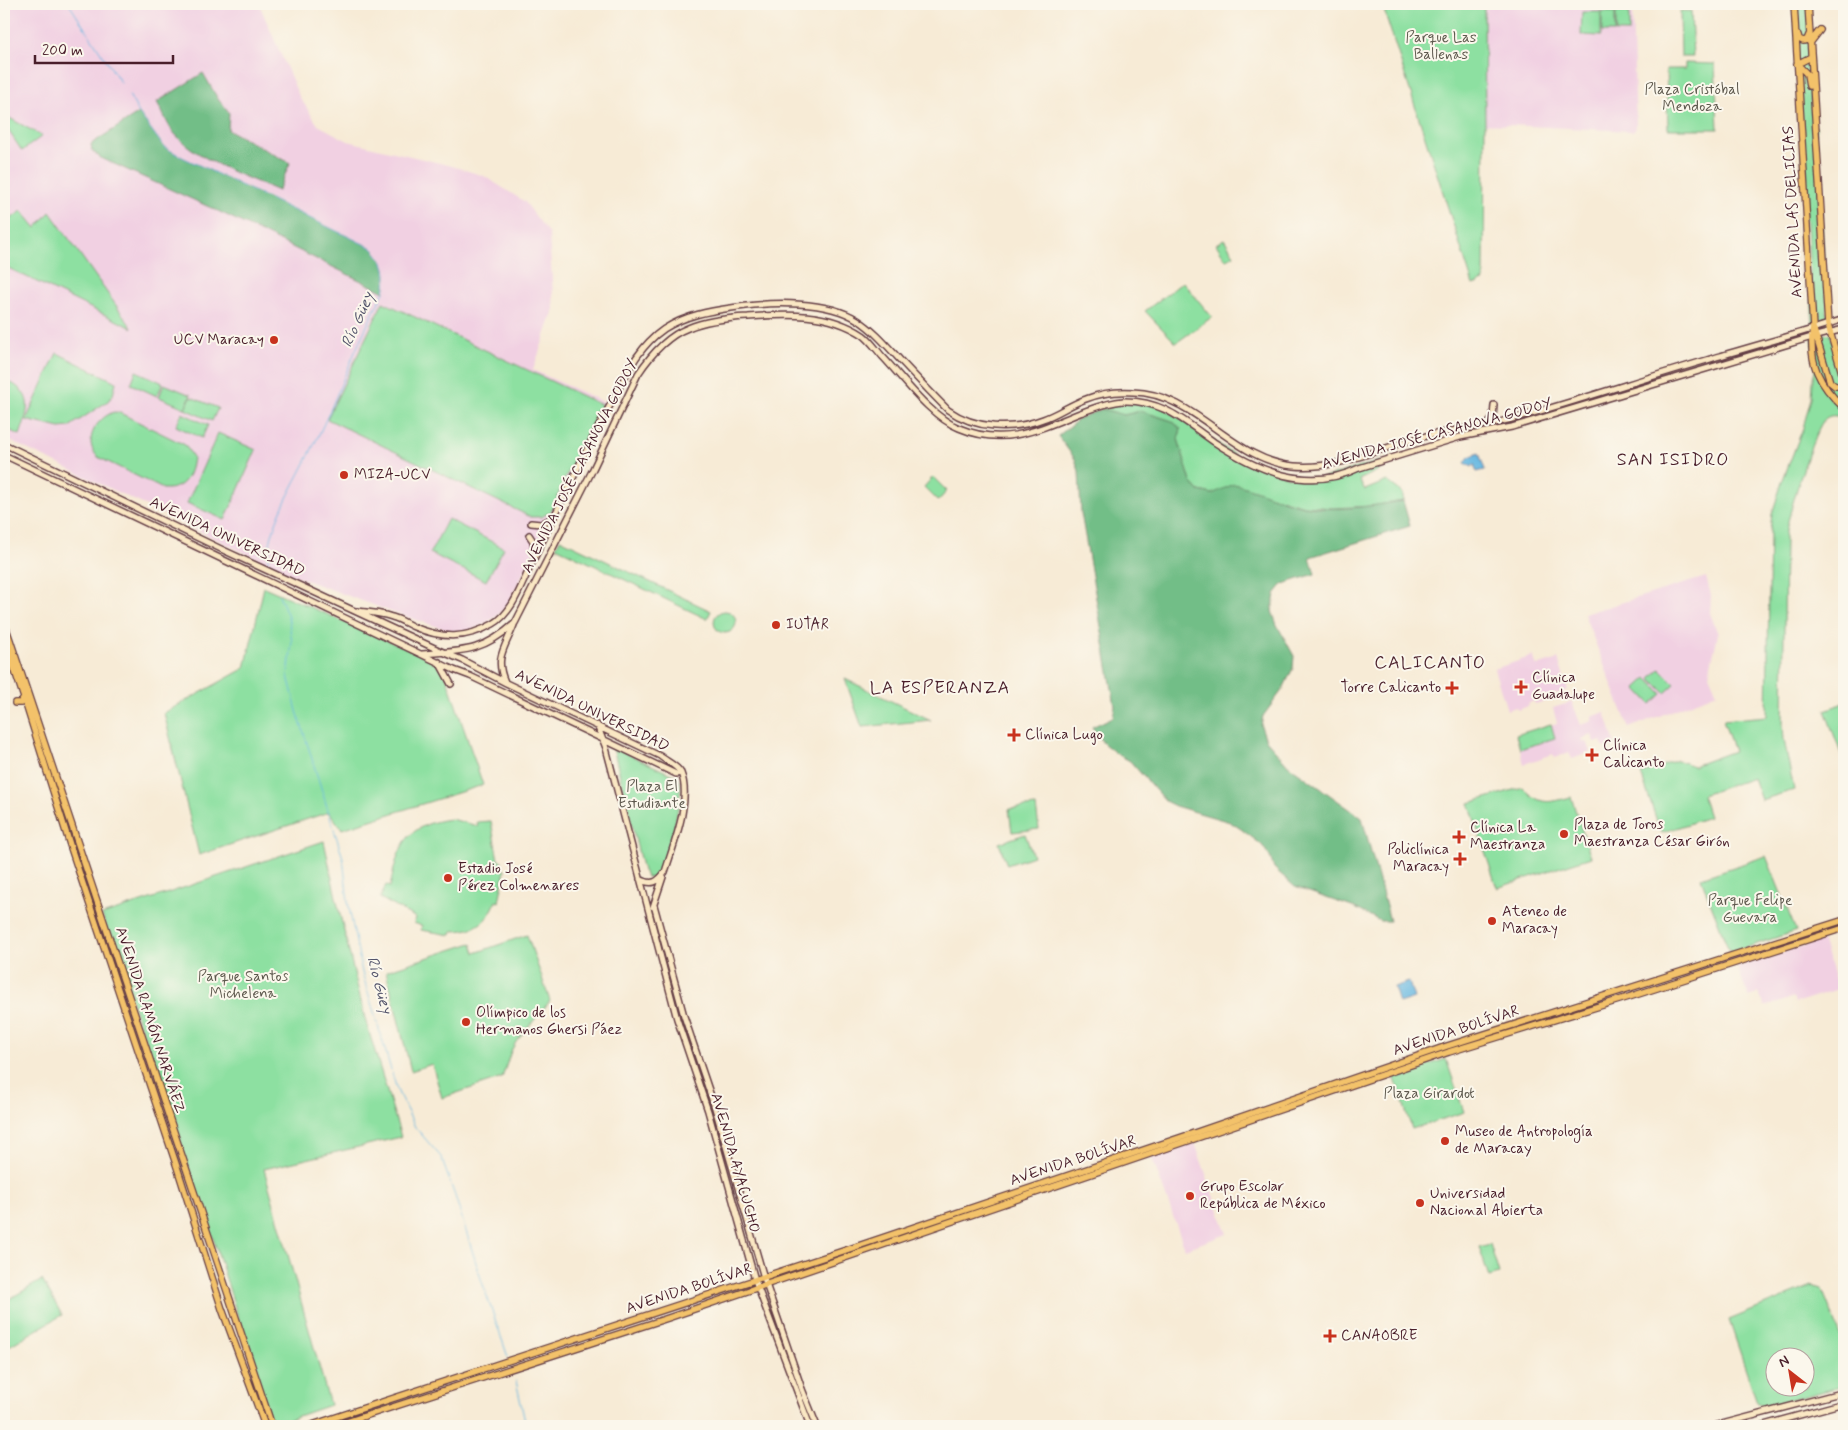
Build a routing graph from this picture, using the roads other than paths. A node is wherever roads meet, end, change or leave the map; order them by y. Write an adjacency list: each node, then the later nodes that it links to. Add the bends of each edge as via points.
1 (1794, 4): 4 (main road, AVENIDA LAS DELICIAS)
2 (1808, 4): 5 (main road, AVENIDA LAS DELICIAS)
3 (1820, 30): 6 (main road)
4 (1797, 32): 5 (main road, via 1799,39 1805,41); 7 (main road, via 1800,52); 8 (main road, AVENIDA LAS DELICIAS)
5 (1810, 34): 6 (main road, AVENIDA LAS DELICIAS)
6 (1810, 43): 7 (main road, AVENIDA LAS DELICIAS)
7 (1811, 57): 8 (main road); 11 (main road, AVENIDA LAS DELICIAS)
8 (1798, 64): 9 (main road, AVENIDA LAS DELICIAS); 10 (main road)
9 (1798, 80): 10 (main road, via 1804,76); 14 (main road, AVENIDA LAS DELICIAS)
10 (1809, 80): 11 (main road, via 1812,121)
11 (1816, 127): 13 (main road, AVENIDA LAS DELICIAS)
12 (1844, 319): 13 (street, AVENIDA JOSÉ CASANOVA GODOY)
13 (1828, 325): 14 (street, AVENIDA JOSÉ CASANOVA GODOY); 16 (main road, AVENIDA LAS DELICIAS)
14 (1813, 328): 17 (main road, AVENIDA LAS DELICIAS); 22 (street, AVENIDA JOSÉ CASANOVA GODOY)
15 (1844, 329): 16 (street, AVENIDA JOSÉ CASANOVA GODOY)
16 (1830, 334): 17 (street, AVENIDA JOSÉ CASANOVA GODOY); 18 (main road, AVENIDA LAS DELICIAS)
17 (1814, 336): 19 (main road, via 1830,382); 21 (main road, via 1815,370 1825,389); 33 (street, AVENIDA JOSÉ CASANOVA GODOY, via 1540,419 1460,437 1347,474 1316,480 1288,477 1253,464 1162,407 1141,402 1122,401 1099,406 1028,434 982,436 958,428 934,412 865,337 838,323 801,315 709,322 686,328 646,361)
18 (1844, 380)
19 (1844, 386)
20 (1494, 405): 22 (street, via 1493,418)
21 (1844, 408)
22 (1486, 424): 25 (street, AVENIDA JOSÉ CASANOVA GODOY, via 1419,438 1329,466 1311,467 1292,466 1253,454 1180,405 1160,396 1136,392 1114,392 1088,398 1043,419 1024,424 974,423 948,410 873,331 856,318 832,309 806,305 741,306 701,312 681,319 653,338 638,354 577,466)
23 (4, 444): 28 (street, AVENIDA UNIVERSIDAD)
24 (4, 455): 30 (street, AVENIDA UNIVERSIDAD)
25 (556, 515): 26 (street, via 541,524); 29 (street, AVENIDA JOSÉ CASANOVA GODOY)
26 (531, 522)
27 (529, 535): 29 (street)
28 (221, 549): 30 (street); 31 (street, AVENIDA UNIVERSIDAD)
29 (535, 556): 31 (street, AVENIDA JOSÉ CASANOVA GODOY, via 511,606 496,623 474,634 454,637 422,630 393,617)
30 (216, 557): 36 (street, AVENIDA UNIVERSIDAD)
31 (356, 611): 35 (street, AVENIDA UNIVERSIDAD)
32 (4, 622): 57 (main road, AVENIDA RAMÓN NARVÁEZ)
33 (515, 623): 35 (street, AVENIDA JOSÉ CASANOVA GODOY, via 484,645); 38 (street, via 500,658 500,670)
34 (4, 638): 40 (main road, AVENIDA RAMÓN NARVÁEZ)
35 (443, 652): 36 (street, AVENIDA JOSÉ CASANOVA GODOY); 38 (street, AVENIDA UNIVERSIDAD)
36 (422, 654): 37 (street, AVENIDA UNIVERSIDAD)
37 (439, 662): 39 (street); 43 (street, AVENIDA UNIVERSIDAD)
38 (506, 683): 42 (street, AVENIDA UNIVERSIDAD)
39 (451, 684)
40 (24, 698): 41 (main road, via 21,703); 57 (main road, AVENIDA RAMÓN NARVÁEZ, via 222,1309)
41 (15, 703)
42 (597, 725): 43 (street, AVENIDA AYACUCHO); 44 (street, AVENIDA UNIVERSIDAD, via 660,756)
43 (602, 739): 44 (street, AVENIDA UNIVERSIDAD, via 676,774); 46 (street, AVENIDA AYACUCHO)
44 (681, 773): 45 (street, via 684,798)
45 (665, 872): 46 (street, via 654,883); 47 (street)
46 (640, 879): 48 (street, AVENIDA AYACUCHO)
47 (654, 904): 48 (street); 51 (street, AVENIDA AYACUCHO, via 684,1016 715,1108)
48 (650, 914): 52 (street, AVENIDA AYACUCHO)
49 (1844, 920): 51 (main road, AVENIDA BOLÍVAR, via 1447,1046)
50 (1844, 928): 53 (main road, AVENIDA BOLÍVAR, via 1449,1052)
51 (764, 1278): 52 (main road, AVENIDA BOLÍVAR); 53 (street, AVENIDA AYACUCHO)
52 (755, 1280): 54 (street, AVENIDA AYACUCHO); 58 (main road, AVENIDA BOLÍVAR)
53 (766, 1285): 54 (main road, AVENIDA BOLÍVAR); 61 (street, AVENIDA AYACUCHO)
54 (758, 1288): 59 (main road, AVENIDA BOLÍVAR); 60 (street, AVENIDA AYACUCHO)
55 (1844, 1392): 62 (street)
56 (1844, 1403): 63 (street)
57 (268, 1425)
58 (309, 1426)
59 (334, 1426)
60 (810, 1426)
61 (817, 1426)
62 (1714, 1426)
63 (1760, 1426)

